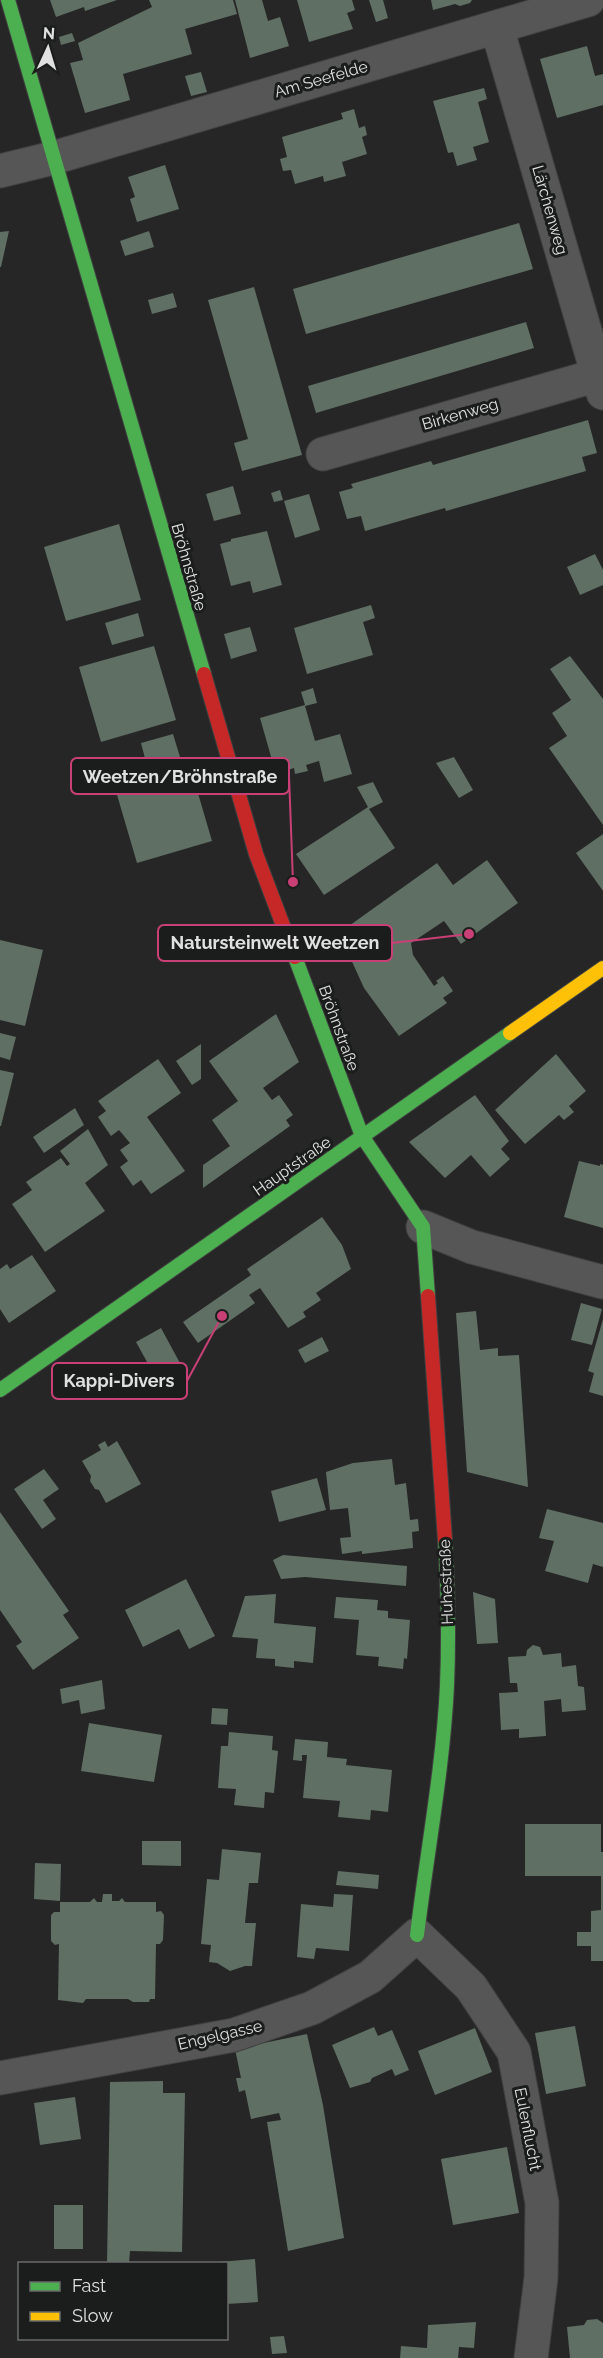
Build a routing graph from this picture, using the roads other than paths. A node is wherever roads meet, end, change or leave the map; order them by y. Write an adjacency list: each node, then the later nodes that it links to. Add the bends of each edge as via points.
1 (8, 0): 4 (street, Bröhnstraße)
2 (588, 0): 3 (street, Am Seefelde)
3 (497, 28): 4 (street, Am Seefelde); 6 (street, Lärchenweg)
4 (53, 158): 5 (street, Am Seefelde); 9 (street, Bröhnstraße, via 256,854)
5 (0, 171)
6 (600, 384): 7 (street, Birkenweg)
7 (323, 454)
8 (603, 968): 9 (street, Hauptstraße)
9 (362, 1136): 10 (street, Huhestraße); 12 (street, Hauptstraße)
10 (423, 1227): 11 (street, via 472,1247); 13 (street, Huhestraße, via 448,1598 446,1698 439,1776)
11 (603, 1282)
12 (0, 1390)
13 (417, 1935): 14 (street, Engelgasse, via 370,1977 312,2008 234,2035); 15 (street, Eulenflucht, via 471,1987 514,2052 542,2203 541,2278)
14 (0, 2078)
15 (531, 2358)

